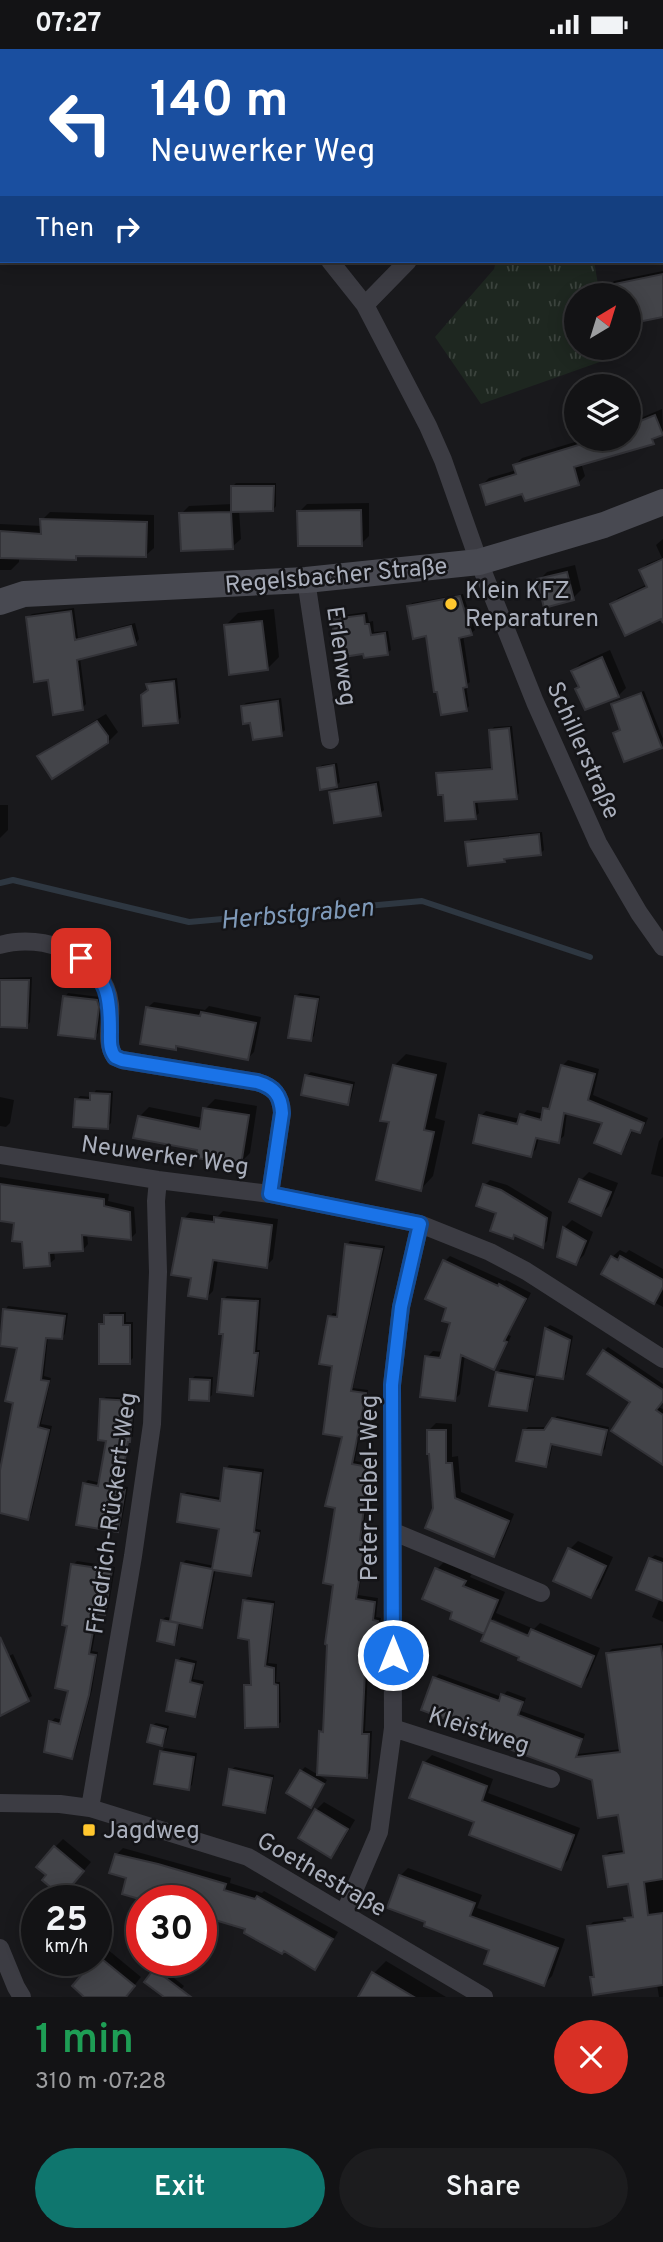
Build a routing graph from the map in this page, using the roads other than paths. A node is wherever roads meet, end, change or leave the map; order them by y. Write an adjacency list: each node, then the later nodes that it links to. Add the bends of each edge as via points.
1 (332, 263): 3 (street, Schillerstraße)
2 (406, 263): 3 (street)
3 (365, 305): 5 (street, Schillerstraße, via 428,426)
4 (663, 502): 5 (street, Regelsbacher Straße, via 604,525)
5 (479, 562): 6 (street, Regelsbacher Straße); 10 (street, Schillerstraße, via 598,843)
6 (306, 580): 7 (street, Regelsbacher Straße, via 24,594); 8 (street, Erlenweg)
7 (0, 602)
8 (330, 740)
9 (0, 946): 13 (street, via 14,941 45,943 81,958 96,970 110,1004 110,1045 115,1057 257,1082 273,1089 282,1113)
10 (663, 947)
11 (0, 1155): 12 (street, Neuwerker Weg)
12 (158, 1180): 13 (street, Neuwerker Weg); 21 (street, Friedrich-Rückert-Weg, via 152,1424)
13 (270, 1194): 14 (street, Neuwerker Weg)
14 (420, 1224): 15 (street, Neuwerker Weg, via 526,1271); 16 (street, Peter-Hebel-Weg, via 401,1307 392,1385)
15 (663, 1359)
16 (394, 1532): 17 (street); 18 (street, Peter-Hebel-Weg)
17 (541, 1593)
18 (393, 1728): 19 (street, Kleistweg); 22 (street, Peter-Hebel-Weg, via 379,1832)
19 (551, 1779)
20 (0, 1803): 21 (street, Goethestraße)
21 (90, 1808): 22 (street, Goethestraße, via 248,1857)
22 (344, 1914): 25 (street, Goethestraße)
23 (0, 1948): 24 (street)
24 (22, 1997)
25 (484, 1997)

